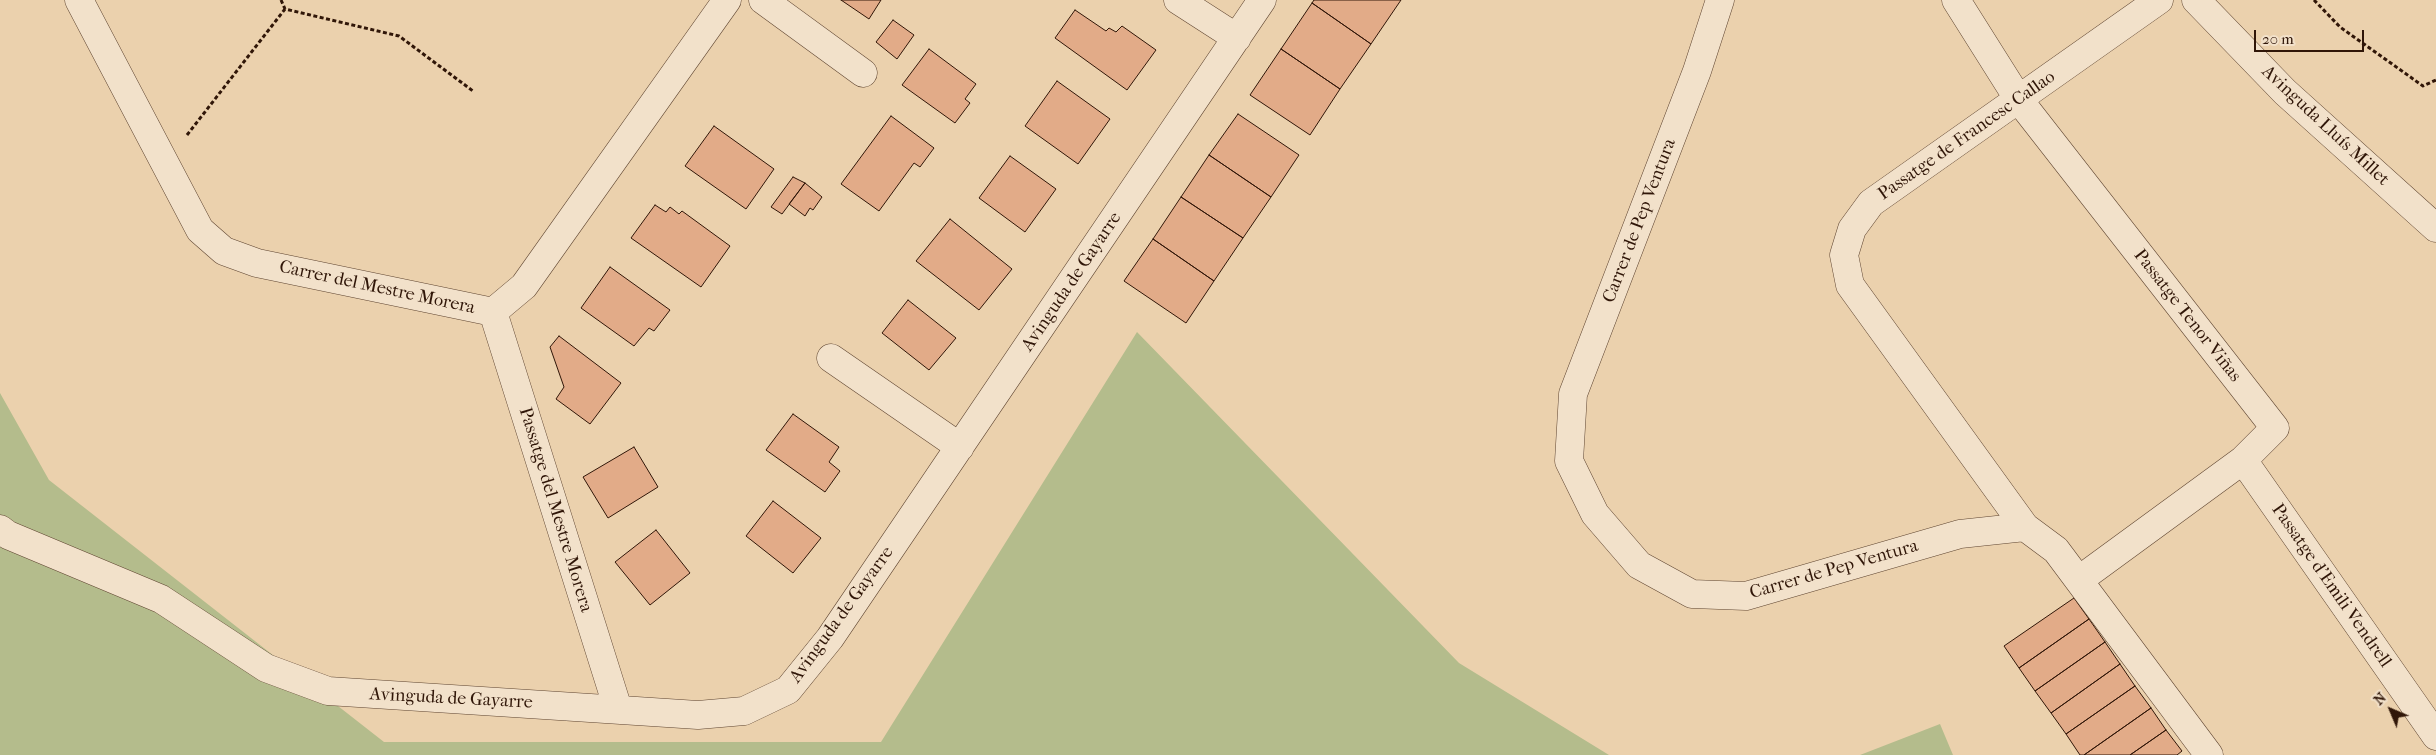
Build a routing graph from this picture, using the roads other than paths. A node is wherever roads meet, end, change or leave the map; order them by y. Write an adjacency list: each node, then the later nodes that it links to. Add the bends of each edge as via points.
1 (79, 0): 14 (street, Carrer del Mestre Morera, via 200,230 224,251 257,263)
2 (763, 0): 11 (street)
3 (1178, 0): 10 (street)
4 (1262, 0): 10 (street, Avinguda de Gayarre)
5 (1720, 0): 18 (street, Carrer de Pep Ventura, via 1697,71 1573,394 1569,461 1595,514 1639,565 1692,594 1710,595 1746,596 1960,534)
6 (1956, 0): 12 (street, Passatge Tenor Viñas)
7 (2159, 0): 12 (street, Passatge de Francesc Callao)
8 (2196, 0): 13 (street, Avinguda Lluís Millet, via 2286,92)
9 (723, 1): 14 (street, Carrer del Mestre Morera, via 524,286)
10 (1237, 38): 16 (street, Avinguda de Gayarre)
11 (864, 74)
12 (2020, 100): 17 (street, Passatge Tenor Viñas, via 2275,428); 18 (street, Passatge de Francesc Callao, via 1871,203 1852,229 1844,255 1850,285)
13 (2436, 228)
14 (493, 312): 21 (street, Passatge del Mestre Morera)
15 (831, 358): 16 (street)
16 (960, 447): 21 (street, Avinguda de Gayarre, via 830,638 788,690 744,711 698,715)
17 (2244, 460): 20 (street, Passatge Tenor Viñas); 22 (street, Passatge d'Emili Vendrell)
18 (2025, 527): 20 (street, via 2056,550)
19 (0, 529): 21 (street, Avinguda de Gayarre, via 161,599 266,668 328,691)
20 (2078, 580): 23 (street)
21 (618, 709)
22 (2436, 736)
23 (2209, 755)

